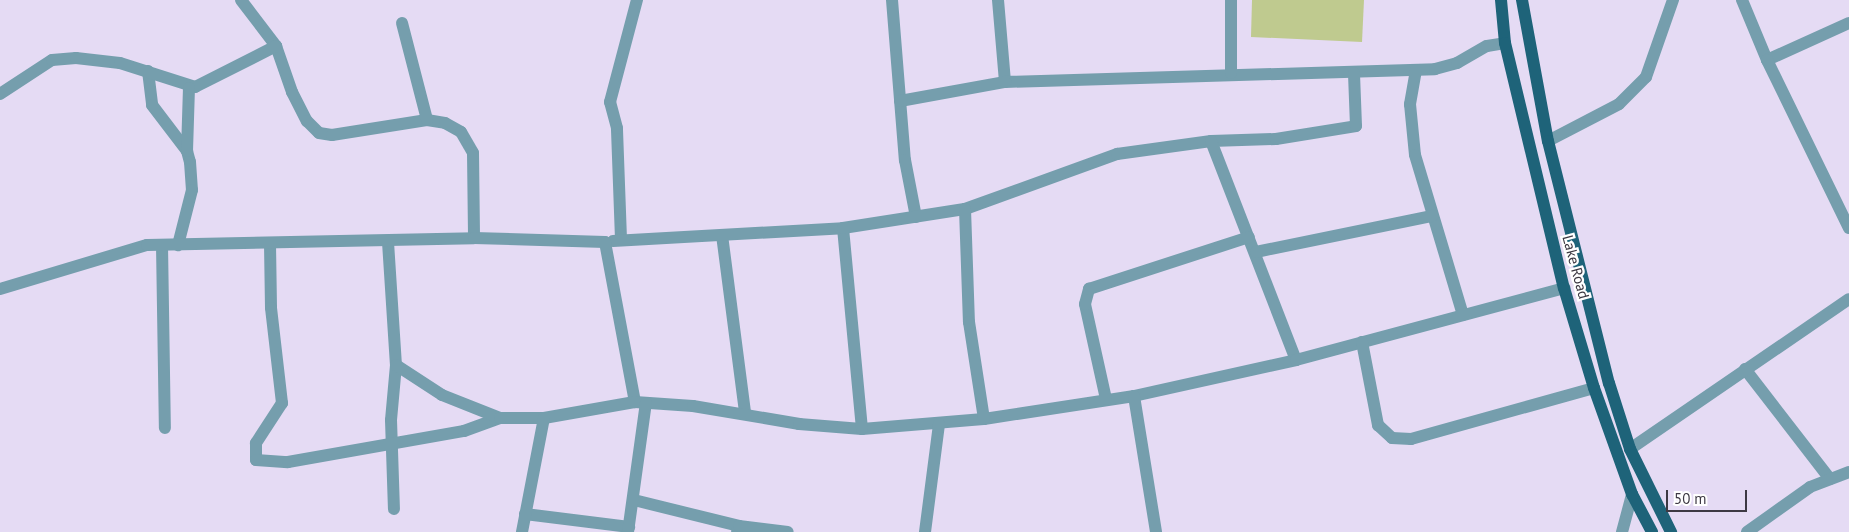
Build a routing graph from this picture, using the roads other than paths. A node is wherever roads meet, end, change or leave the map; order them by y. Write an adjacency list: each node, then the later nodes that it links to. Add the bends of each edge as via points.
1 (241, 0): 13 (street)
2 (637, 0): 35 (street, via 610,102 617,128)
3 (892, 0): 22 (street)
4 (998, 0): 19 (street)
5 (1231, 0): 17 (street)
6 (1501, 0): 12 (main road, Lake Road)
7 (1522, 0): 25 (main road, Lake Road)
8 (1742, 0): 14 (street)
9 (1675, 1): 25 (street, via 1646,77 1619,104)
10 (402, 23): 23 (street)
11 (1849, 23): 14 (street)
12 (1505, 43): 15 (street, via 1487,46 1457,63); 42 (main road, Lake Road)
13 (276, 46): 20 (street); 23 (street, via 292,92 307,120 319,133 332,135)
14 (1767, 60): 31 (street)
15 (1416, 70): 18 (street); 28 (street, via 1410,123)
16 (148, 71): 20 (street); 21 (street, via 120,63 57,59); 26 (street, via 152,105)
17 (1231, 73): 18 (street); 19 (street)
18 (1354, 73): 24 (street, via 1356,126 1276,139)
19 (1005, 82): 22 (street)
20 (189, 88): 26 (street)
21 (0, 94)
22 (900, 101): 29 (street)
23 (427, 120): 34 (street, via 445,123 460,132 471,147)
24 (1211, 141): 27 (street, via 1087,163 1051,181); 33 (street)
25 (1548, 141): 62 (main road, Lake Road, via 1582,283)
26 (187, 151): 38 (street, via 192,190)
27 (966, 209): 29 (street); 57 (street, via 969,322)
28 (1432, 216): 41 (street); 45 (street)
29 (916, 217): 30 (street)
30 (843, 228): 32 (street); 60 (street)
31 (1849, 228)
32 (722, 235): 35 (street); 54 (street)
33 (1248, 237): 41 (street); 52 (street, via 1089,289 1085,304)
34 (474, 238): 36 (street); 37 (street)
35 (621, 239): 37 (street)
36 (388, 242): 39 (street); 48 (street)
37 (605, 242): 53 (street)
38 (178, 244): 39 (street); 40 (street)
39 (270, 244): 61 (street, via 271,308 282,403 256,443 256,460 288,462)
40 (162, 245): 43 (street, via 128,250); 59 (street)
41 (1256, 252): 47 (street)
42 (1564, 288): 45 (street); 50 (main road, Lake Road)
43 (0, 289)
44 (1849, 299): 49 (street)
45 (1463, 315): 46 (street)
46 (1362, 342): 47 (street); 50 (street, via 1378,426 1392,438 1411,439)
47 (1296, 360): 51 (street)
48 (396, 365): 55 (street, via 442,395); 61 (street)
49 (1745, 369): 62 (street); 64 (street)
50 (1594, 388): 65 (main road, Lake Road)
51 (1134, 396): 52 (street); 74 (street)
52 (1106, 399): 57 (street)
53 (640, 403): 54 (street); 56 (street); 66 (street)
54 (745, 413): 60 (street, via 799,424)
55 (500, 418): 56 (street); 61 (street, via 464,430)
56 (544, 418): 68 (street)
57 (984, 419): 58 (street)
58 (939, 424): 60 (street); 73 (street)
59 (165, 428)
60 (862, 429)
61 (392, 444): 67 (street)
62 (1630, 449): 77 (main road, Lake Road)
63 (1849, 472): 64 (street)
64 (1830, 479): 78 (street, via 1776,509)
65 (1632, 494): 75 (street); 76 (main road, Lake Road)
66 (634, 500): 69 (street); 70 (street)
67 (394, 509)
68 (525, 514): 69 (street); 71 (street)
69 (628, 529)
70 (738, 529): 72 (street)
71 (522, 532)
72 (788, 532)
73 (925, 532)
74 (1156, 532)
75 (1622, 532)
76 (1652, 532)
77 (1671, 532)
78 (1747, 532)

